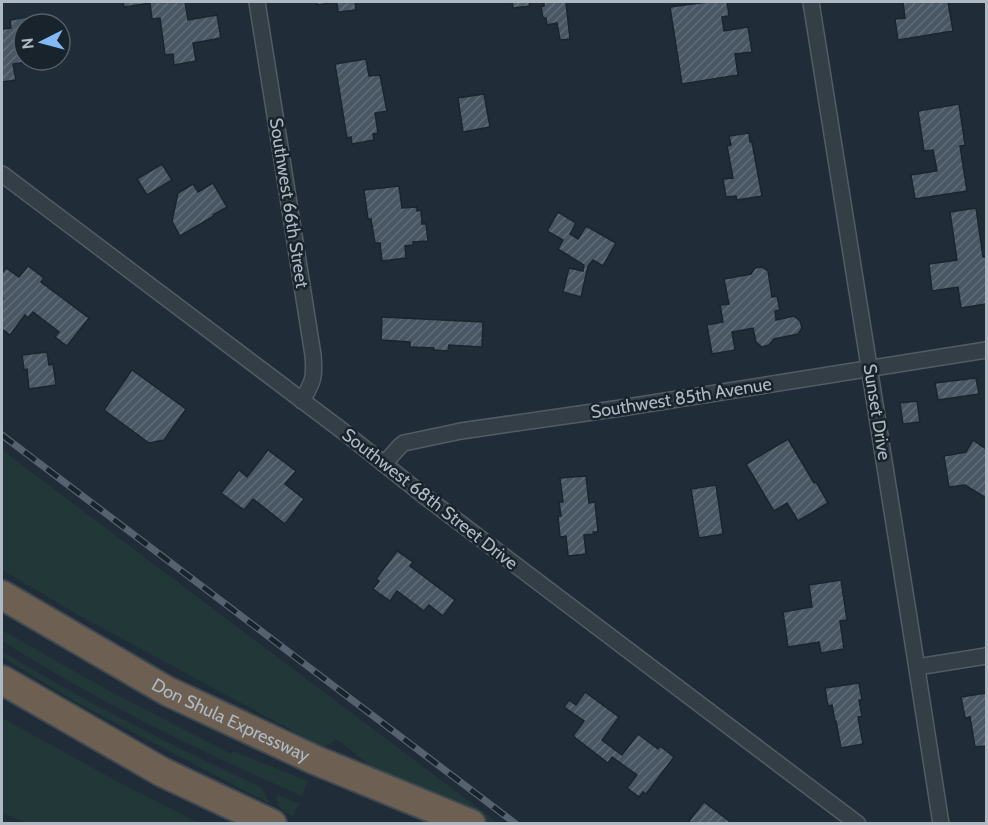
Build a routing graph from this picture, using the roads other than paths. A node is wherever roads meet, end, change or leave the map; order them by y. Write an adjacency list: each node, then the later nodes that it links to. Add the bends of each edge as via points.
1 (256, 2): 6 (street, Southwest 66th Street, via 315,372)
2 (811, 2): 5 (street, Sunset Drive)
3 (2, 174): 6 (street, Southwest 68th Street Drive)
4 (987, 350): 5 (street, Southwest 85th Avenue)
5 (870, 369): 7 (street, Southwest 85th Avenue, via 447,433 404,444); 10 (street, Sunset Drive)
6 (302, 401): 7 (street, Southwest 68th Street Drive)
7 (384, 464): 14 (street, Southwest 68th Street Drive)
8 (2, 595): 13 (highway, Don Shula Expressway, via 167,691 315,760)
9 (987, 656): 10 (street)
10 (917, 667): 15 (street, Sunset Drive)
11 (2, 680): 12 (highway, via 162,772)
12 (272, 824)
13 (471, 824)
14 (858, 824)
15 (941, 824)

